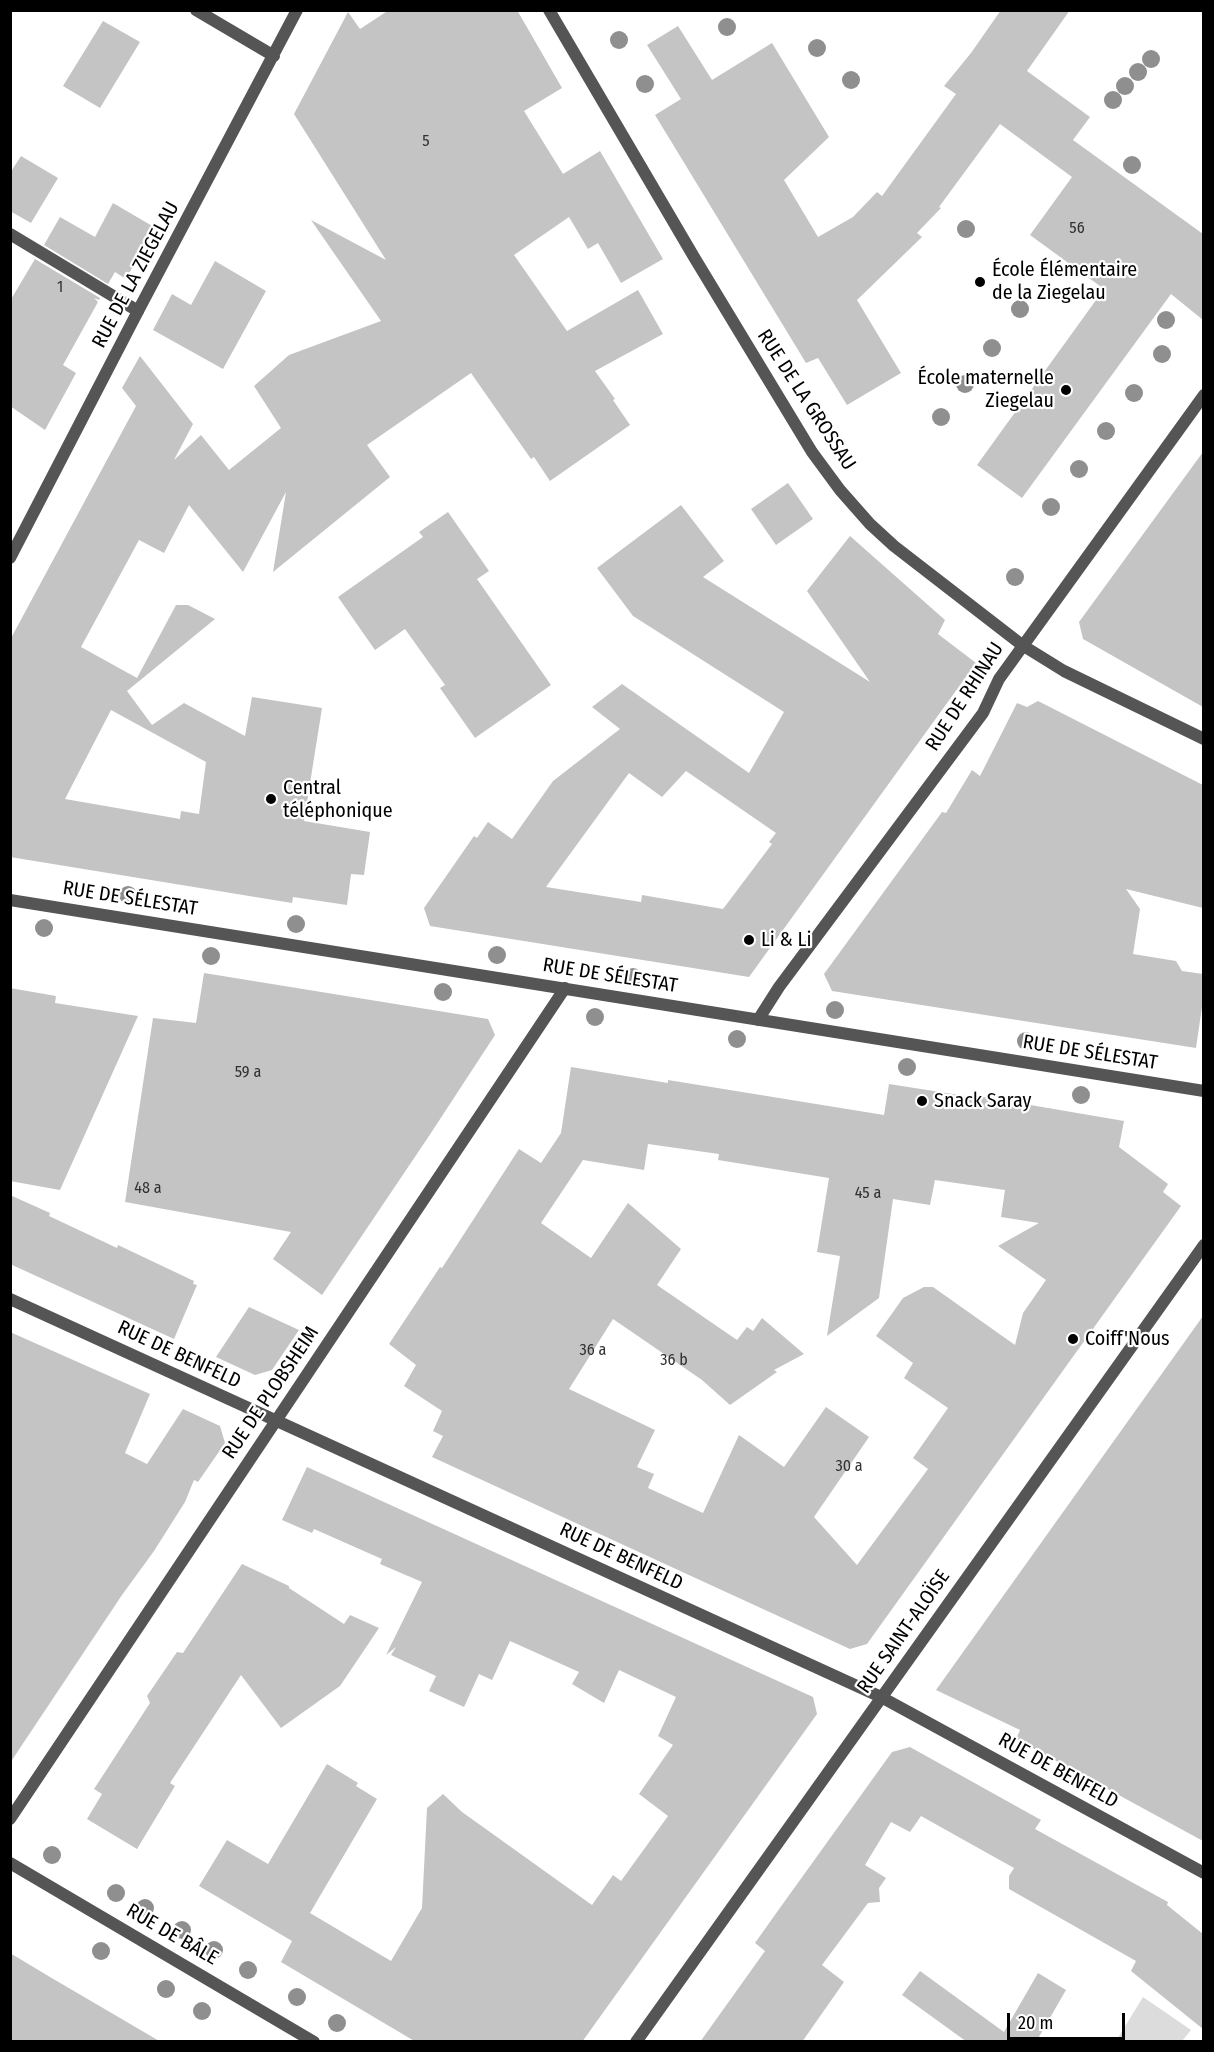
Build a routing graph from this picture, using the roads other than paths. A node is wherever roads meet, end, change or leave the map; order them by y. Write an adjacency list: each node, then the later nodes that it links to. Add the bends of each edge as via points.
1 (196, 10): 4 (street)
2 (297, 10): 4 (street, RUE DE LA ZIEGELAU)
3 (549, 10): 9 (street, RUE DE LA GROSSAU, via 812,452 840,490 894,546)
4 (274, 56): 6 (street, RUE DE LA ZIEGELAU)
5 (10, 234): 6 (street)
6 (138, 311): 8 (street, RUE DE LA ZIEGELAU)
7 (1203, 395): 9 (street, RUE DE RHINAU)
8 (10, 558)
9 (1022, 645): 10 (street, RUE DE LA GROSSAU, via 1064,671); 13 (street, RUE DE RHINAU, via 999,679 983,713 778,987)
10 (1203, 739)
11 (10, 900): 12 (street, RUE DE SÉLESTAT)
12 (565, 988): 13 (street, RUE DE SÉLESTAT); 17 (street, RUE DE PLOBSHEIM)
13 (758, 1020): 14 (street, RUE DE SÉLESTAT)
14 (1203, 1091)
15 (1203, 1245): 18 (street, RUE SAINT-ALOÏSE)
16 (10, 1299): 17 (street, RUE DE BENFELD)
17 (276, 1421): 18 (street, RUE DE BENFELD); 19 (street, RUE DE PLOBSHEIM)
18 (881, 1697): 21 (street, RUE DE BENFELD); 23 (street, RUE SAINT-ALOÏSE)
19 (10, 1819)
20 (10, 1863): 22 (street, RUE DE BÂLE)
21 (1203, 1873)
22 (314, 2042)
23 (636, 2042)

